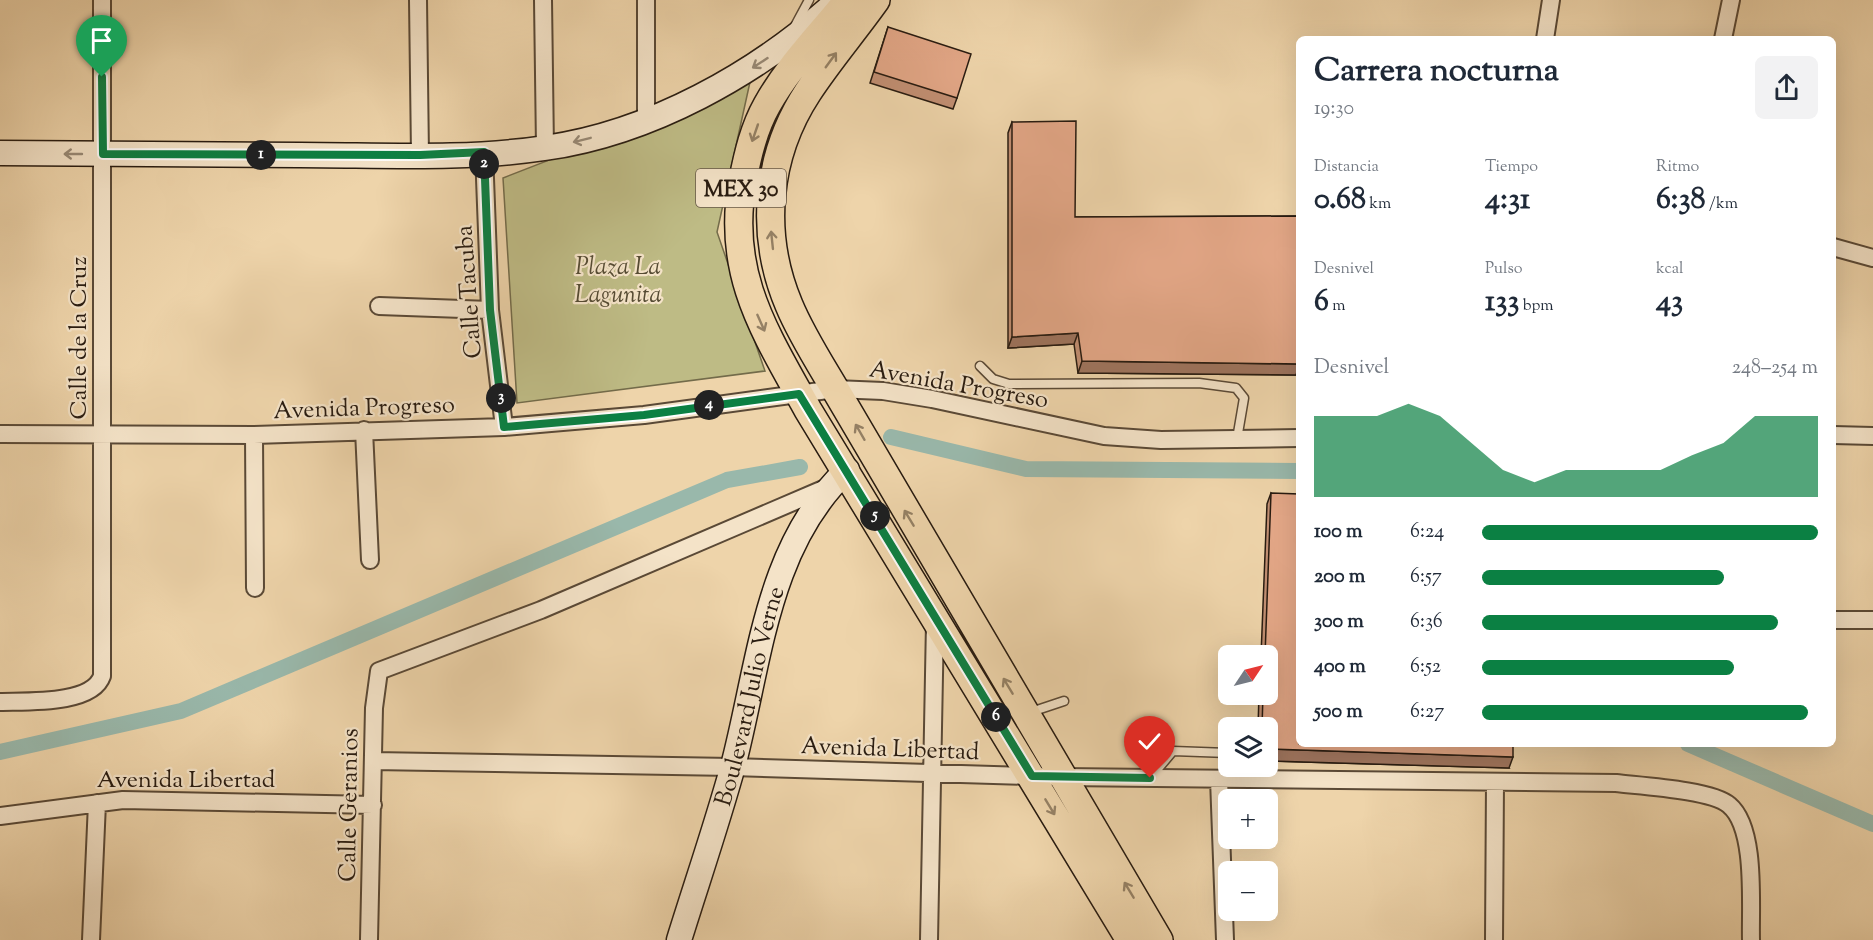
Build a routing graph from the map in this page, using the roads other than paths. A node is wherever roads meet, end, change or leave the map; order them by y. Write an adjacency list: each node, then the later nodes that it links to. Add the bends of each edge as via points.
1 (102, 0): 18 (street, Calle de la Cruz)
2 (418, 0): 19 (street)
3 (543, 0): 15 (street)
4 (646, 0): 14 (street)
5 (809, 0): 13 (lane)
6 (838, 0): 13 (main road)
7 (848, 0): 26 (main road, MEX 30, one-way to 26, via 766,105 746,161 739,208 738,244 750,298)
8 (876, 0): 25 (main road, MEX 30, one-way to 8, via 783,291 771,239 770,198 776,161 807,93)
9 (1551, 0): 11 (street)
10 (1731, 0): 12 (street)
11 (1545, 36)
12 (1724, 36)
13 (786, 44): 14 (main road, one-way to 14, via 720,86)
14 (646, 119): 15 (main road, one-way to 15)
15 (545, 148): 16 (main road)
16 (484, 152): 19 (main road); 23 (street, Calle Tacuba)
17 (0, 153): 18 (main road, one-way to 17)
18 (103, 154): 19 (main road); 30 (street, Calle de la Cruz)
19 (420, 155)
20 (1836, 248): 21 (street)
21 (1873, 258)
22 (379, 306): 23 (street)
23 (490, 310): 27 (street, Calle Tacuba)
24 (980, 366): 35 (lane, via 993,379 1009,384 1198,383 1236,388 1245,398)
25 (838, 394): 26 (street, Avenida Progreso); 35 (street, Avenida Progreso, via 883,391 1104,436); 44 (main road, MEX 30, one-way to 25)
26 (804, 402): 27 (street, Avenida Progreso); 36 (main road, MEX 30)
27 (504, 427): 28 (street, Avenida Progreso)
28 (364, 430): 31 (street, Avenida Progreso); 37 (street)
29 (0, 434): 30 (street, Avenida Progreso)
30 (101, 434): 31 (street, Avenida Progreso); 43 (street, Calle de la Cruz, via 102,676 96,688 81,695)
31 (254, 435): 38 (street)
32 (1836, 435): 33 (street)
33 (1873, 436)
34 (1296, 438): 35 (street, Avenida Progreso)
35 (1237, 439)
36 (839, 472): 39 (main road, MEX 30); 46 (street, Calle Geranios, via 541,610 379,671); 47 (main road, Boulevard Julio Verne, via 800,528 784,561 771,600)
37 (370, 560)
38 (255, 588)
39 (935, 615): 48 (street); 49 (main road, MEX 30)
40 (1836, 620): 41 (street)
41 (1873, 620)
42 (1064, 701): 44 (lane)
43 (0, 702)
44 (1025, 714): 50 (main road, MEX 30)
45 (1218, 753): 51 (lane, via 1173,751)
46 (373, 761): 47 (street, Avenida Libertad); 55 (street, Calle Geranios)
47 (732, 767): 48 (street, Avenida Libertad); 59 (main road, Boulevard Julio Verne)
48 (933, 774): 49 (street, Avenida Libertad); 60 (street)
49 (1032, 776): 50 (street, Avenida Libertad); 61 (main road, MEX 30, one-way to 61)
50 (1062, 777): 51 (street, Avenida Libertad); 62 (main road, MEX 30, one-way to 50)
51 (1150, 778): 52 (street, Avenida Libertad)
52 (1220, 779): 53 (street, Avenida Libertad); 63 (street)
53 (1495, 782): 64 (street); 65 (street, Avenida Libertad, via 1616,783 1667,789 1728,803 1743,827 1746,844)
54 (97, 803): 55 (street, Avenida Libertad, via 150,800); 56 (street, Avenida Libertad); 57 (street)
55 (373, 804): 58 (street, Calle Geranios)
56 (0, 816)
57 (91, 940)
58 (369, 940)
59 (679, 940)
60 (929, 940)
61 (1130, 940)
62 (1159, 940)
63 (1226, 940)
64 (1494, 940)
65 (1751, 940)

